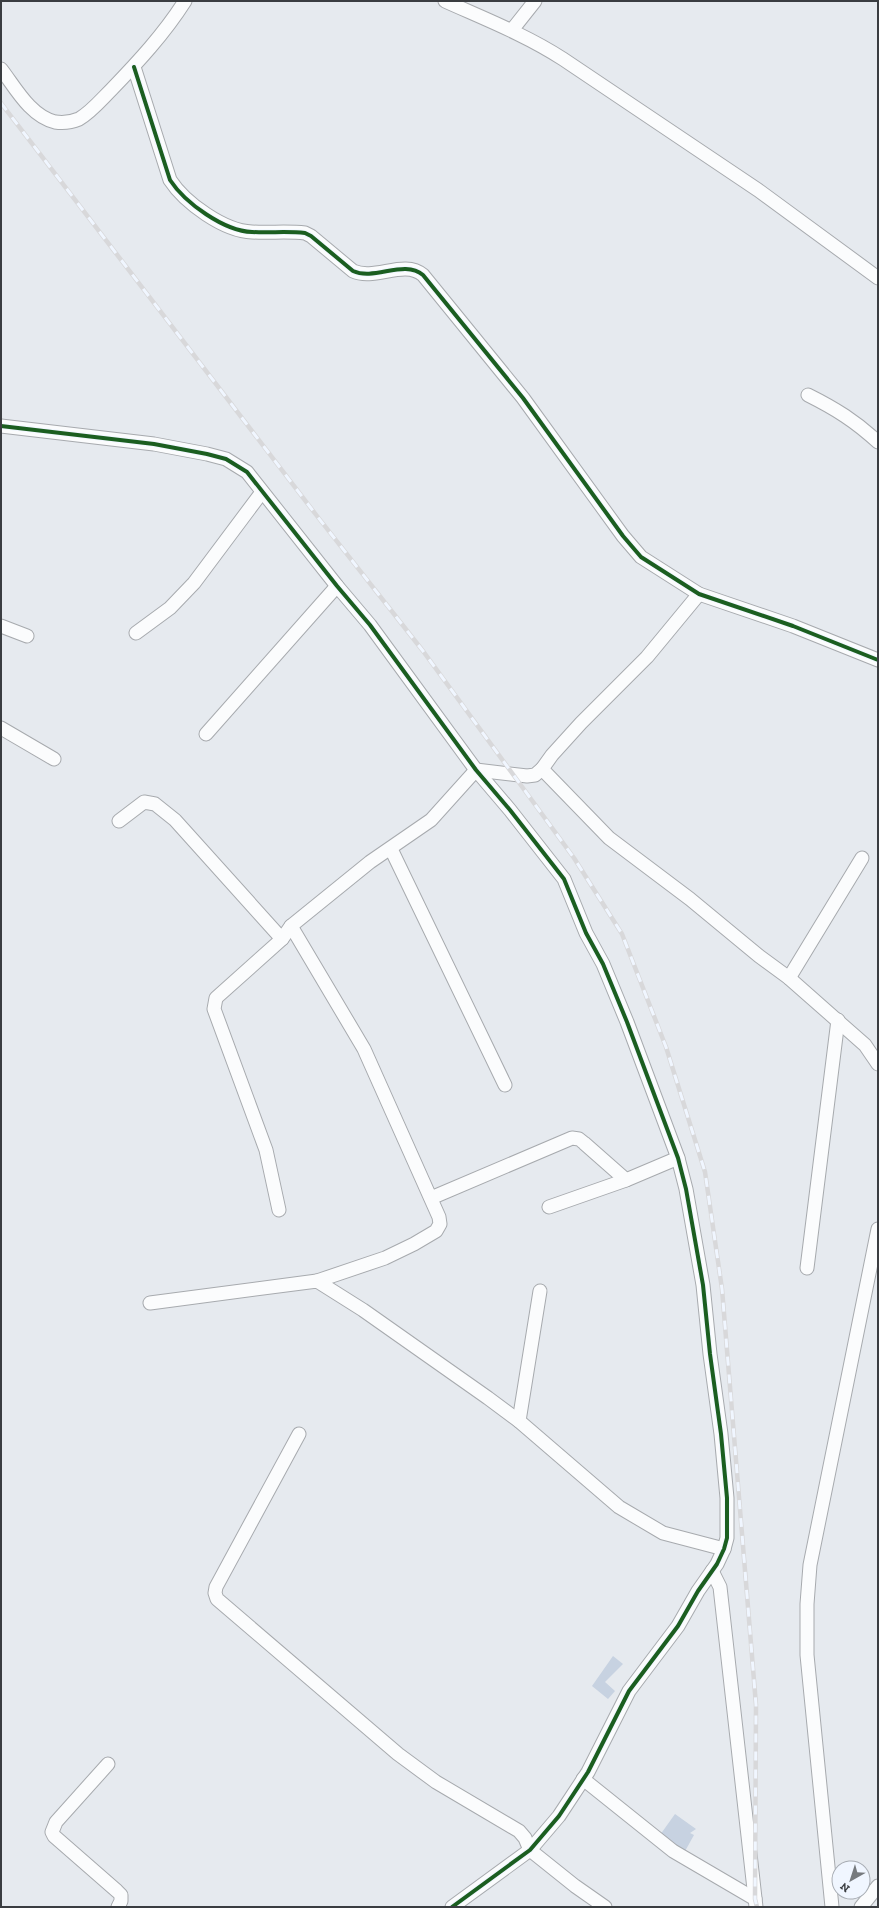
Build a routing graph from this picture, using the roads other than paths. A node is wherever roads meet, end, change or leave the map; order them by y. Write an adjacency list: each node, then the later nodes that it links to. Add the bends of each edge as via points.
1 (185, 1): 5 (street, via 168,28)
2 (445, 1): 4 (street)
3 (535, 1): 4 (street)
4 (512, 30): 7 (street, via 563,59 758,190)
5 (134, 67): 6 (street, via 78,119 63,123 54,122 31,108); 13 (street, via 165,168 178,192 211,216 236,229 251,232 298,232 311,236 359,274 409,268 417,270 523,398 641,557)
6 (1, 69)
7 (878, 278)
8 (808, 396): 10 (street, via 852,419)
9 (1, 426): 11 (street, via 154,444 226,458 247,472)
10 (878, 442)
11 (262, 492): 12 (street, via 293,528); 15 (street, via 194,583 170,608)
12 (336, 586): 19 (street); 22 (street, via 370,625)
13 (698, 594): 17 (street, via 793,626); 21 (street, via 647,656 581,723)
14 (1, 626): 16 (street)
15 (136, 633)
16 (27, 636)
17 (878, 660)
18 (1, 728): 20 (street)
19 (206, 734)
20 (54, 759)
21 (542, 769): 22 (street, via 535,775 527,776); 28 (street, via 609,838)
22 (476, 770): 24 (street, via 431,820); 32 (street, via 564,879 586,934 603,964 618,1000)
23 (119, 821): 27 (street, via 144,802 155,804 175,820)
24 (391, 849): 26 (street, via 370,862); 31 (street)
25 (862, 858): 28 (street)
26 (291, 926): 27 (street); 34 (street, via 364,1049)
27 (282, 939): 36 (street, via 220,993 214,1003 214,1009 266,1150)
28 (788, 978): 29 (street)
29 (838, 1020): 30 (street, via 865,1045); 38 (street)
30 (878, 1064)
31 (505, 1084)
32 (678, 1158): 33 (street); 44 (street, via 703,1285 727,1498 727,1538)
33 (626, 1180): 34 (street, via 584,1142 572,1138); 35 (street)
34 (431, 1198): 39 (street, via 440,1224 432,1235 385,1258)
35 (549, 1207)
36 (279, 1210)
37 (878, 1229): 54 (street, via 810,1565 807,1604 807,1655)
38 (807, 1268)
39 (317, 1281): 41 (street); 42 (street, via 363,1310)
40 (540, 1291): 42 (street)
41 (150, 1303)
42 (519, 1421): 44 (street, via 619,1507 641,1522 662,1533)
43 (299, 1434): 48 (street, via 216,1587 217,1599 398,1754 436,1782 519,1831)
44 (724, 1549): 45 (street)
45 (712, 1571): 47 (street, via 678,1626 629,1691); 50 (street, via 720,1587)
46 (108, 1764): 51 (street, via 56,1822 52,1832 117,1891 121,1896)
47 (584, 1779): 48 (street, via 559,1816); 50 (street, via 673,1851)
48 (530, 1850): 52 (street); 53 (street)
49 (878, 1886): 55 (street)
50 (756, 1903)
51 (118, 1907)
52 (452, 1907)
53 (605, 1907)
54 (832, 1907)
55 (861, 1907)

